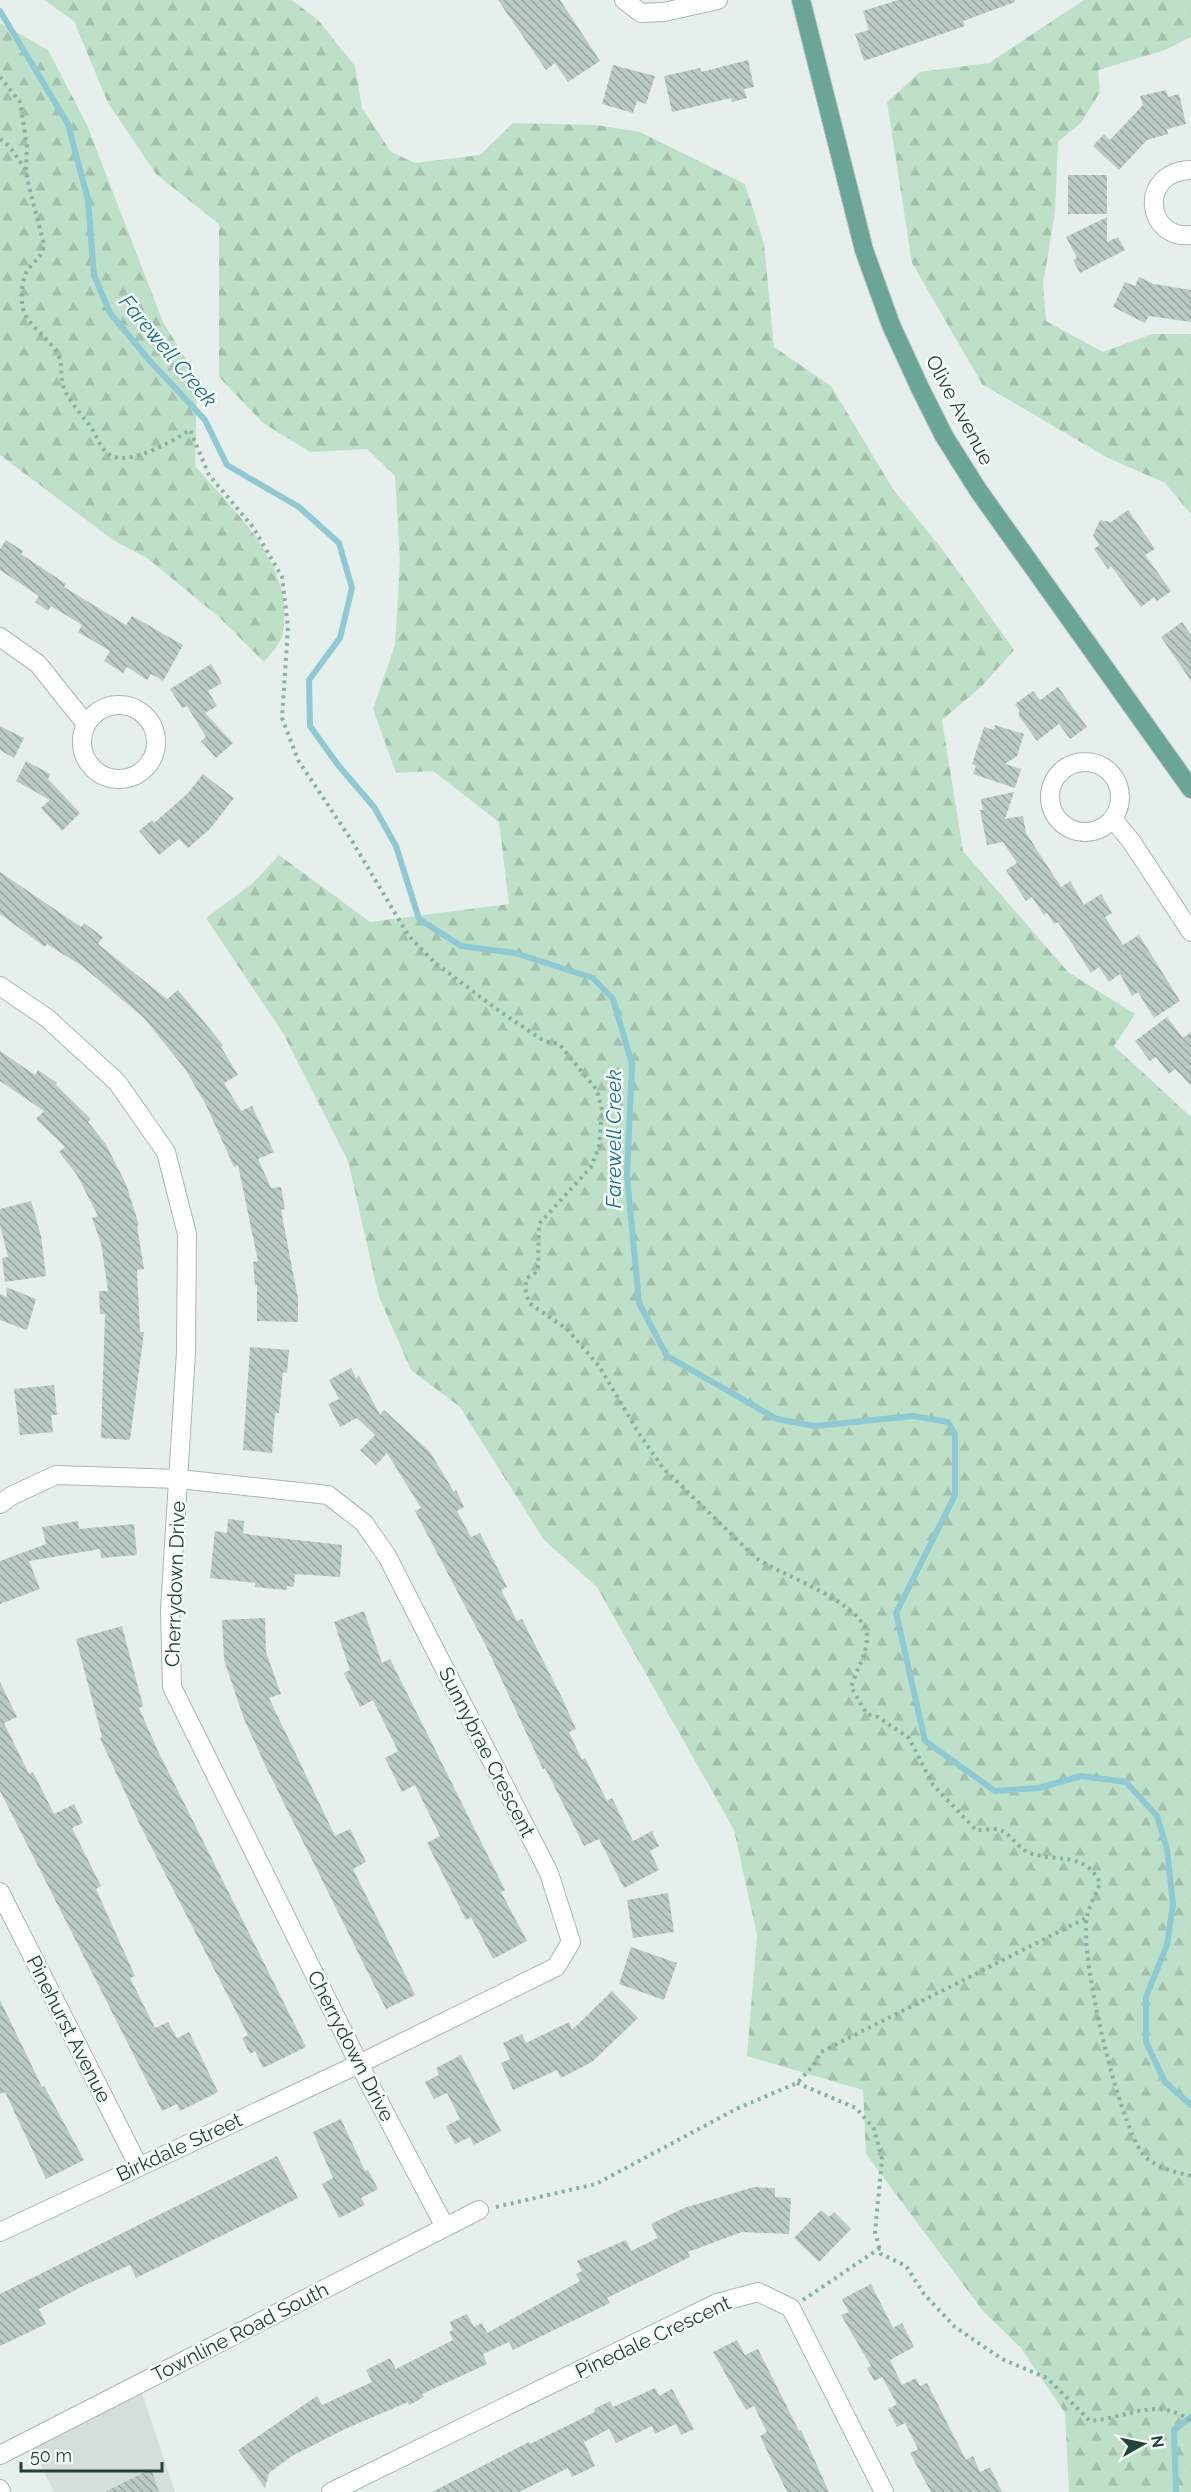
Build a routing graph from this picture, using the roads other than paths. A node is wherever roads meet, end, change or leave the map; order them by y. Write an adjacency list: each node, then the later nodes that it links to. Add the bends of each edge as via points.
1 (624, 0): 2 (street, via 641,13)
2 (718, 0)
3 (801, 0): 8 (main road, Olive Avenue, via 864,250 891,325 920,388 978,490)
4 (1191, 170): 5 (street, via 1161,180 1153,201 1159,221 1167,229)
5 (1191, 235)
6 (0, 637): 7 (street, via 38,664)
7 (86, 724): 7 (street, via 83,750 95,770 117,779 140,773 149,765 156,742 148,719 139,711 115,706 104,709)
8 (1191, 789)
9 (1113, 819): 10 (street)
10 (1191, 932)
11 (0, 986): 12 (street, Cherrydown Drive, via 46,1018 117,1082 166,1152 187,1234 186,1352)
12 (178, 1479): 13 (street, via 56,1475); 15 (street, Cherrydown Drive, via 170,1610 172,1687); 15 (street, Sunnybrae Crescent, via 328,1495 364,1522 387,1556 549,1873 572,1942 556,1966)
13 (0, 1504)
14 (0, 1892): 16 (street, Pinehurst Avenue)
15 (359, 2064): 16 (street, Birkdale Street); 18 (street, Cherrydown Drive)
16 (138, 2165): 19 (street, Birkdale Street)
17 (479, 2210): 18 (street, Townline Road South)
18 (445, 2227): 20 (street, Townline Road South)
19 (0, 2232)
20 (0, 2455)
21 (331, 2492): 22 (street, Pinedale Crescent, via 717,2304 758,2292 791,2308)
22 (884, 2492)

